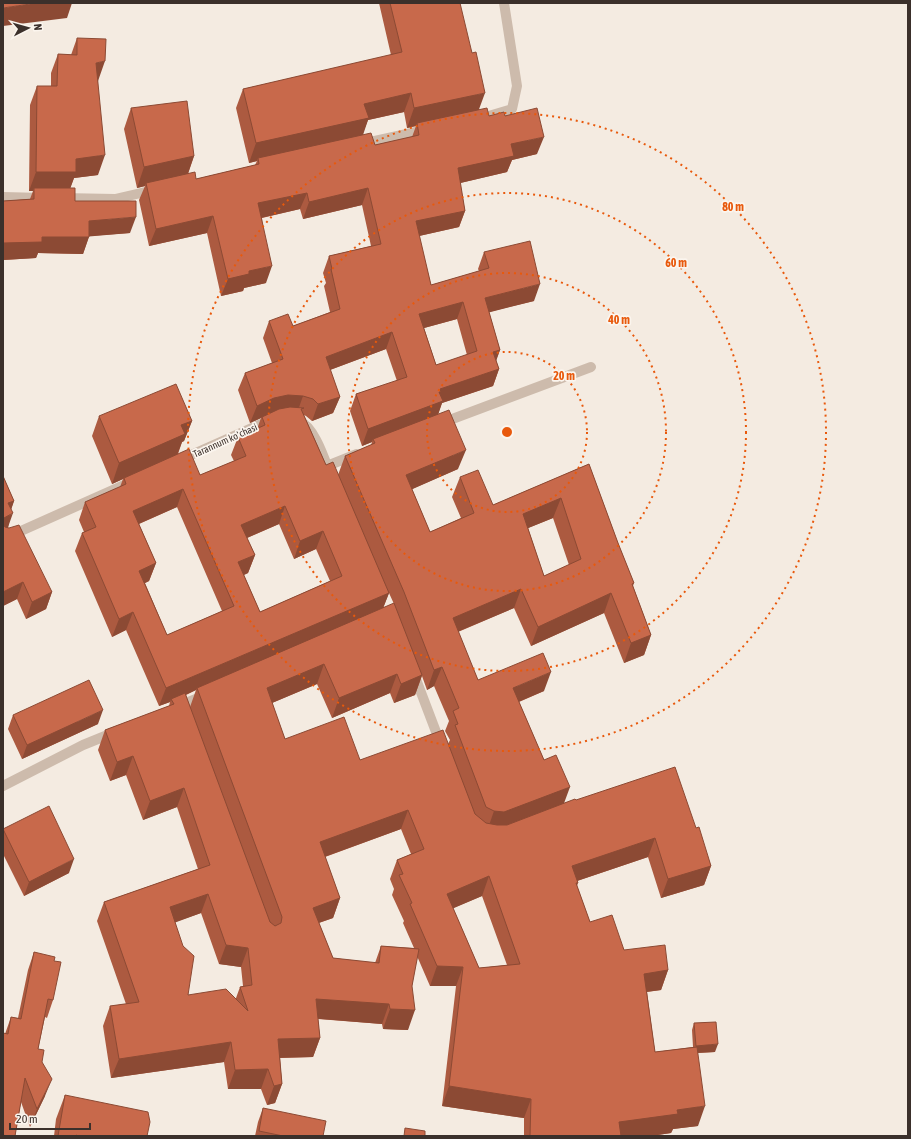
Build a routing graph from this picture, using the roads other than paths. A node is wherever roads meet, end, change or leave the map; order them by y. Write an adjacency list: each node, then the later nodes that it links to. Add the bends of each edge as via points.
1 (504, 3): 2 (street, via 517,86 512,109)
2 (474, 119)
3 (435, 128): 4 (street)
4 (349, 147)
5 (162, 189): 6 (street, via 115,199)
6 (3, 197)
7 (591, 367): 8 (street)
8 (430, 427)
9 (364, 452): 11 (street)
10 (168, 465): 11 (street, Tarannum koʻchasi, via 270,420 286,418 304,422 310,429)
11 (327, 466): 13 (street, Tarannum koʻchasi)
12 (140, 478): 14 (street)
13 (336, 487)
14 (3, 539)
15 (411, 666): 19 (street)
16 (211, 692): 17 (street, via 183,708)
17 (168, 710)
18 (125, 728): 20 (street, via 83,745)
19 (446, 756)
20 (3, 786)

